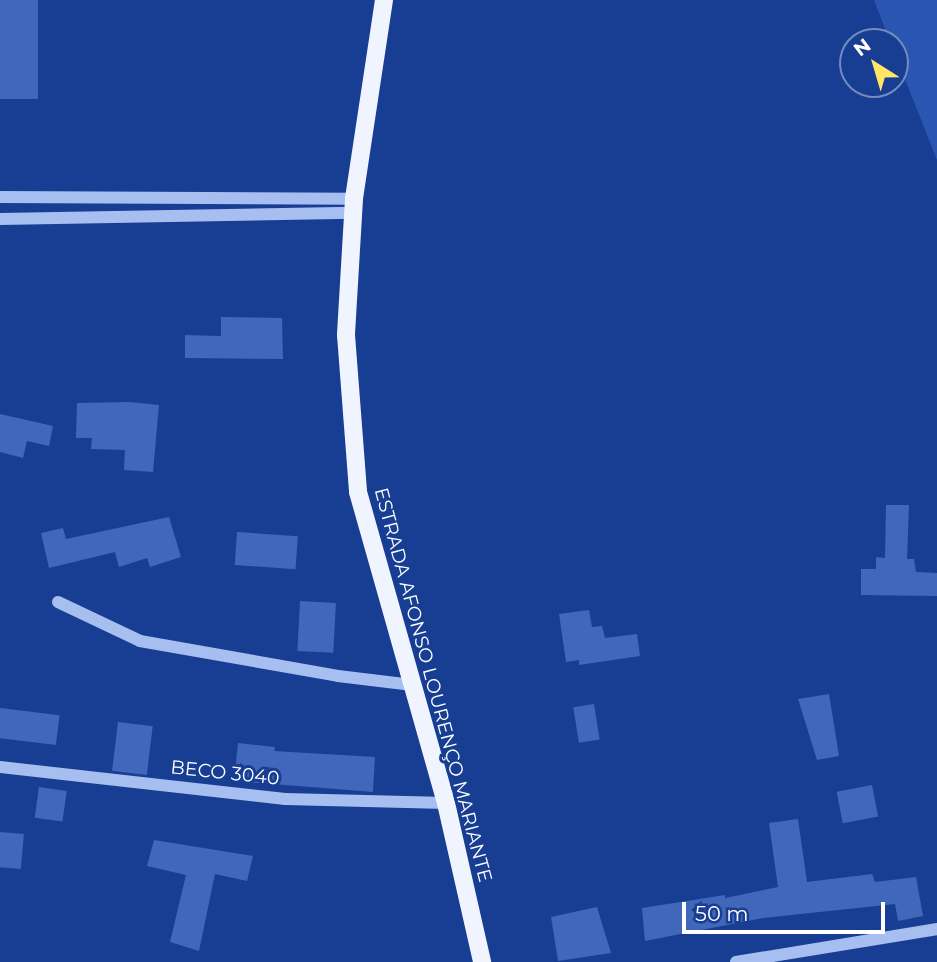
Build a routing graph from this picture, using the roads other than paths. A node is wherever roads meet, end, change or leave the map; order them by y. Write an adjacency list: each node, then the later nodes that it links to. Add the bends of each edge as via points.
1 (384, 0): 3 (main road, ESTRADA AFONSO LOURENÇO MARIANTE)
2 (0, 197): 3 (street)
3 (353, 206): 4 (street); 6 (main road, ESTRADA AFONSO LOURENÇO MARIANTE, via 346,335 358,492)
4 (0, 219)
5 (58, 602): 6 (street, via 140,640)
6 (412, 685): 8 (main road, ESTRADA AFONSO LOURENÇO MARIANTE)
7 (0, 767): 8 (street, BECO 3040, via 285,799)
8 (446, 803): 10 (main road, ESTRADA AFONSO LOURENÇO MARIANTE)
9 (937, 929): 11 (street)
10 (482, 962)
11 (736, 962)

